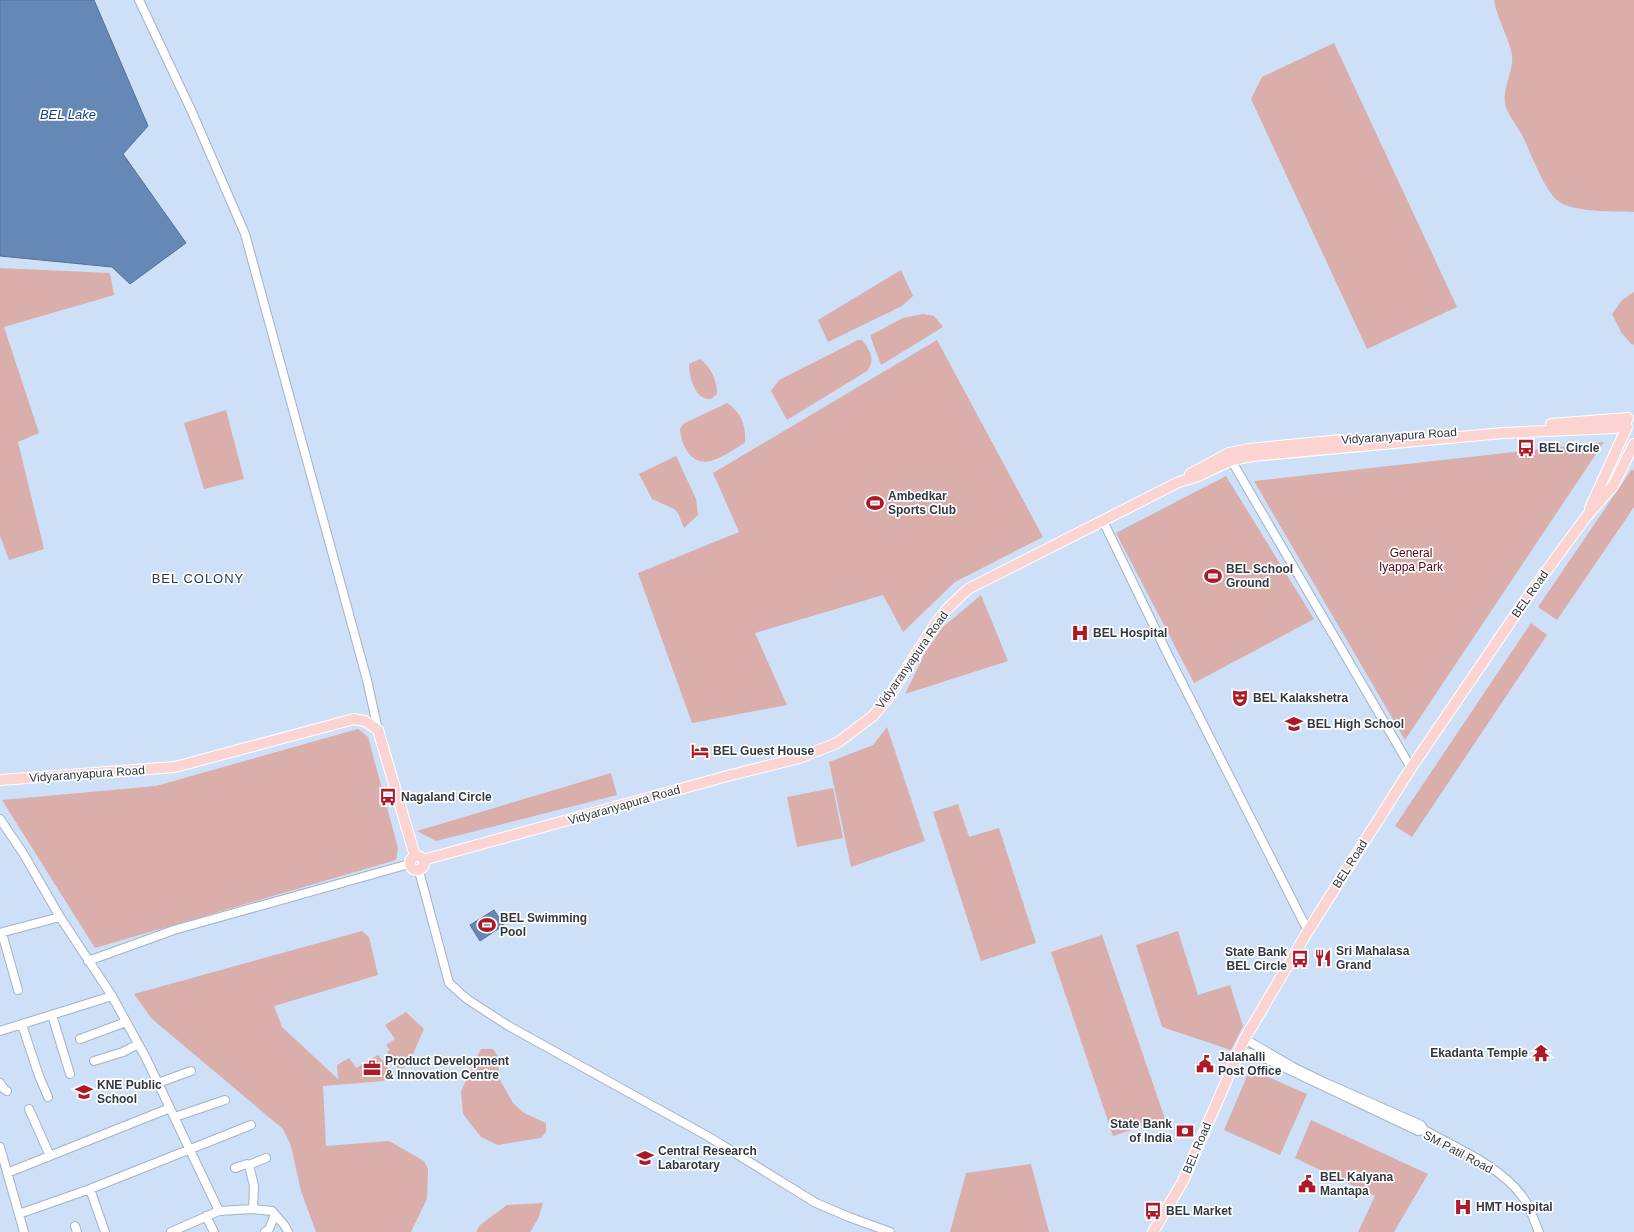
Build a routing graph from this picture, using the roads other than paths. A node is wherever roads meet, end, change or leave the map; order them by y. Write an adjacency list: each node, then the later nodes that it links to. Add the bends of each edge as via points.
1 (139, 0): 7 (street, via 192,112 245,234)
2 (1630, 423): 4 (main road, Vidyaranyapura Road, via 1319,442 1248,449); 5 (main road, BEL Road)
3 (1634, 444): 5 (main road, BEL Road, via 1612,486)
4 (1230, 456): 6 (main road, Vidyaranyapura Road, via 1193,471 1179,482); 8 (street)
5 (1586, 517): 8 (main road, BEL Road, via 1526,599)
6 (1103, 521): 11 (main road, Vidyaranyapura Road, via 968,589 936,623 888,698 873,716 837,743 799,758); 14 (street)
7 (378, 730): 9 (main road, Vidyaranyapura Road, via 366,721 354,719 175,767); 11 (main road)
8 (1411, 768): 14 (main road, BEL Road)
9 (0, 780)
10 (0, 819): 13 (street)
11 (416, 860): 12 (main road, via 423,868); 16 (street, via 174,930)
12 (419, 871): 59 (street, via 449,983 466,998 519,1032 709,1137 816,1203)
13 (60, 916): 15 (street); 16 (street)
14 (1308, 932): 24 (main road, BEL Road)
15 (1, 933): 17 (street)
16 (88, 961): 18 (street)
17 (18, 990)
18 (112, 996): 19 (street); 20 (street)
19 (52, 1015): 21 (street); 29 (street)
20 (126, 1022): 23 (street); 25 (street)
21 (22, 1025): 22 (street); 33 (street)
22 (0, 1031)
23 (80, 1039)
24 (1245, 1039): 26 (main road, BEL Road); 39 (street, via 1326,1083 1421,1125)
25 (138, 1044): 27 (street, via 123,1052); 30 (street)
26 (1240, 1050): 39 (street, SM Patil Road, via 1260,1056 1418,1132); 60 (main road, BEL Road, via 1184,1181)
27 (94, 1061)
28 (192, 1071): 30 (street)
29 (70, 1074)
30 (158, 1082): 35 (street)
31 (0, 1083): 32 (street)
32 (8, 1091)
33 (48, 1097)
34 (225, 1100): 37 (street)
35 (170, 1108): 37 (street); 42 (street)
36 (29, 1109): 42 (street)
37 (175, 1117): 41 (street)
38 (251, 1125): 41 (street)
39 (1424, 1130): 61 (street, SM Patil Road, via 1505,1178 1523,1196)
40 (0, 1147): 46 (street)
41 (189, 1149): 47 (street); 49 (street)
42 (50, 1156): 46 (street)
43 (266, 1158): 44 (street)
44 (249, 1165): 45 (street); 48 (street, via 254,1186)
45 (235, 1168)
46 (7, 1173): 50 (street)
47 (90, 1189): 50 (street); 54 (street)
48 (253, 1209): 49 (street); 51 (street, via 272,1211)
49 (219, 1211): 52 (street)
50 (19, 1214): 53 (street)
51 (275, 1215): 57 (street); 58 (street)
52 (206, 1216): 55 (street); 56 (street)
53 (24, 1232)
54 (105, 1232)
55 (174, 1232)
56 (214, 1232)
57 (265, 1232)
58 (288, 1232)
59 (890, 1232)
60 (1153, 1232)
61 (1539, 1232)

